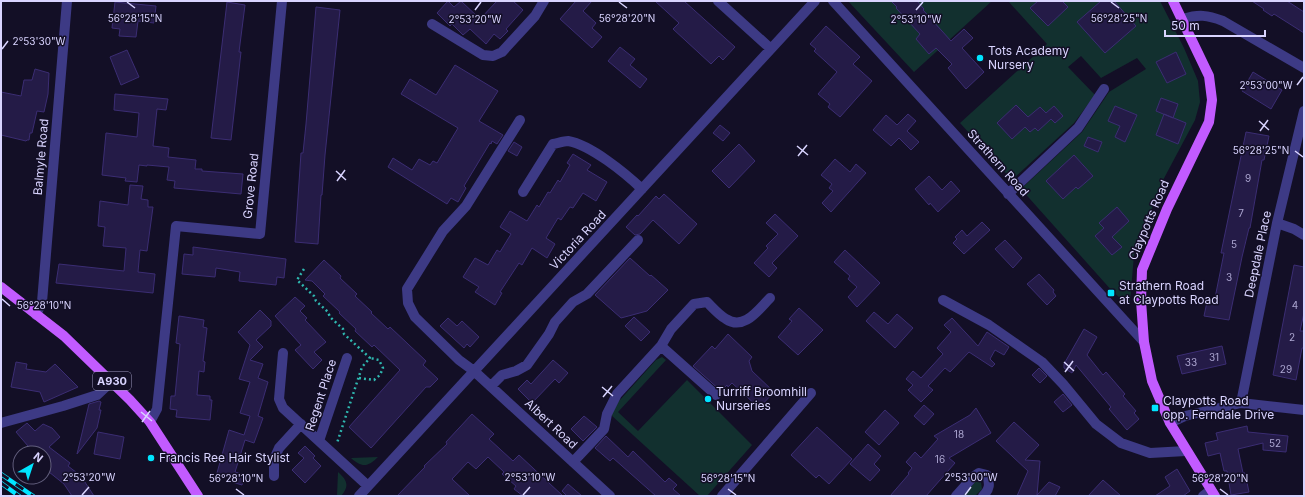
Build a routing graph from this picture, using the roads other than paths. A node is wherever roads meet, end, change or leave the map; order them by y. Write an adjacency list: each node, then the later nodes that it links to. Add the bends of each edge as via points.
1 (67, 1): 24 (street, Balmyle Road, via 42,302)
2 (282, 1): 36 (street, Grove Road, via 260,234 176,226 157,409)
3 (544, 1): 9 (street, via 535,16 502,52 492,56 483,55)
4 (718, 1): 10 (street)
5 (815, 1): 10 (street, Victoria Road)
6 (833, 1): 17 (street, Strathern Road)
7 (1173, 1): 8 (main road, Claypotts Road)
8 (1183, 19): 11 (street, via 1197,15 1223,21); 25 (main road, Claypotts Road, via 1209,76 1212,100 1209,122 1167,209 1142,270)
9 (432, 24)
10 (771, 49): 15 (street, Victoria Road)
11 (1304, 68)
12 (1104, 89): 17 (street, via 1078,128)
13 (1304, 111): 18 (street, Deepdale Place)
14 (520, 120): 29 (street, Albert Road, via 466,206 443,231 407,289 408,303 415,317 459,360)
15 (642, 189): 16 (street, via 628,176 587,148 567,141 553,144); 29 (street, Victoria Road)
16 (523, 192)
17 (1008, 194): 25 (street, Strathern Road)
18 (1277, 223): 19 (street); 34 (street, Deepdale Place)
19 (1304, 235)
20 (638, 240): 31 (street, via 587,294 573,302 555,322 527,365 502,375)
21 (1, 287): 24 (main road, A930)
22 (770, 298): 26 (street, via 747,321 737,324 726,320 707,302 694,304 672,329)
23 (943, 300): 41 (street, via 989,325 1042,362 1096,424 1121,443 1150,453)
24 (36, 315): 30 (main road, A930, via 64,336)
25 (1144, 342): 38 (main road, Claypotts Road, via 1152,380)
26 (662, 346): 33 (street); 42 (street, via 617,394 607,414 604,429)
27 (283, 353): 39 (street, Regent Place, via 279,399 283,408)
28 (347, 358): 40 (street, Regent Place)
29 (474, 371): 31 (street, Albert Road); 44 (street, Victoria Road)
30 (112, 382): 36 (main road, A930); 37 (street, via 97,395)
31 (491, 386): 42 (street, Albert Road)
32 (811, 393): 49 (street)
33 (716, 395)
34 (1241, 403): 35 (street); 38 (street, via 1185,416)
35 (1304, 410)
36 (150, 422): 46 (main road, A930)
37 (1, 423)
38 (1170, 423): 41 (main road, Claypotts Road)
39 (301, 424): 40 (street, Regent Place); 43 (street, Regent Place, via 279,448 274,459)
40 (319, 441): 44 (street, Regent Place)
41 (1186, 451): 45 (main road, Claypotts Road)
42 (573, 462): 48 (street, Albert Road)
43 (274, 476)
44 (368, 486): 47 (street, Victoria Road)
45 (1210, 494)
46 (198, 496)
47 (359, 496)
48 (610, 496)
49 (722, 496)
50 (956, 496): 51 (street, via 973,476 979,473 987,476 990,483 988,491)
51 (983, 496)

